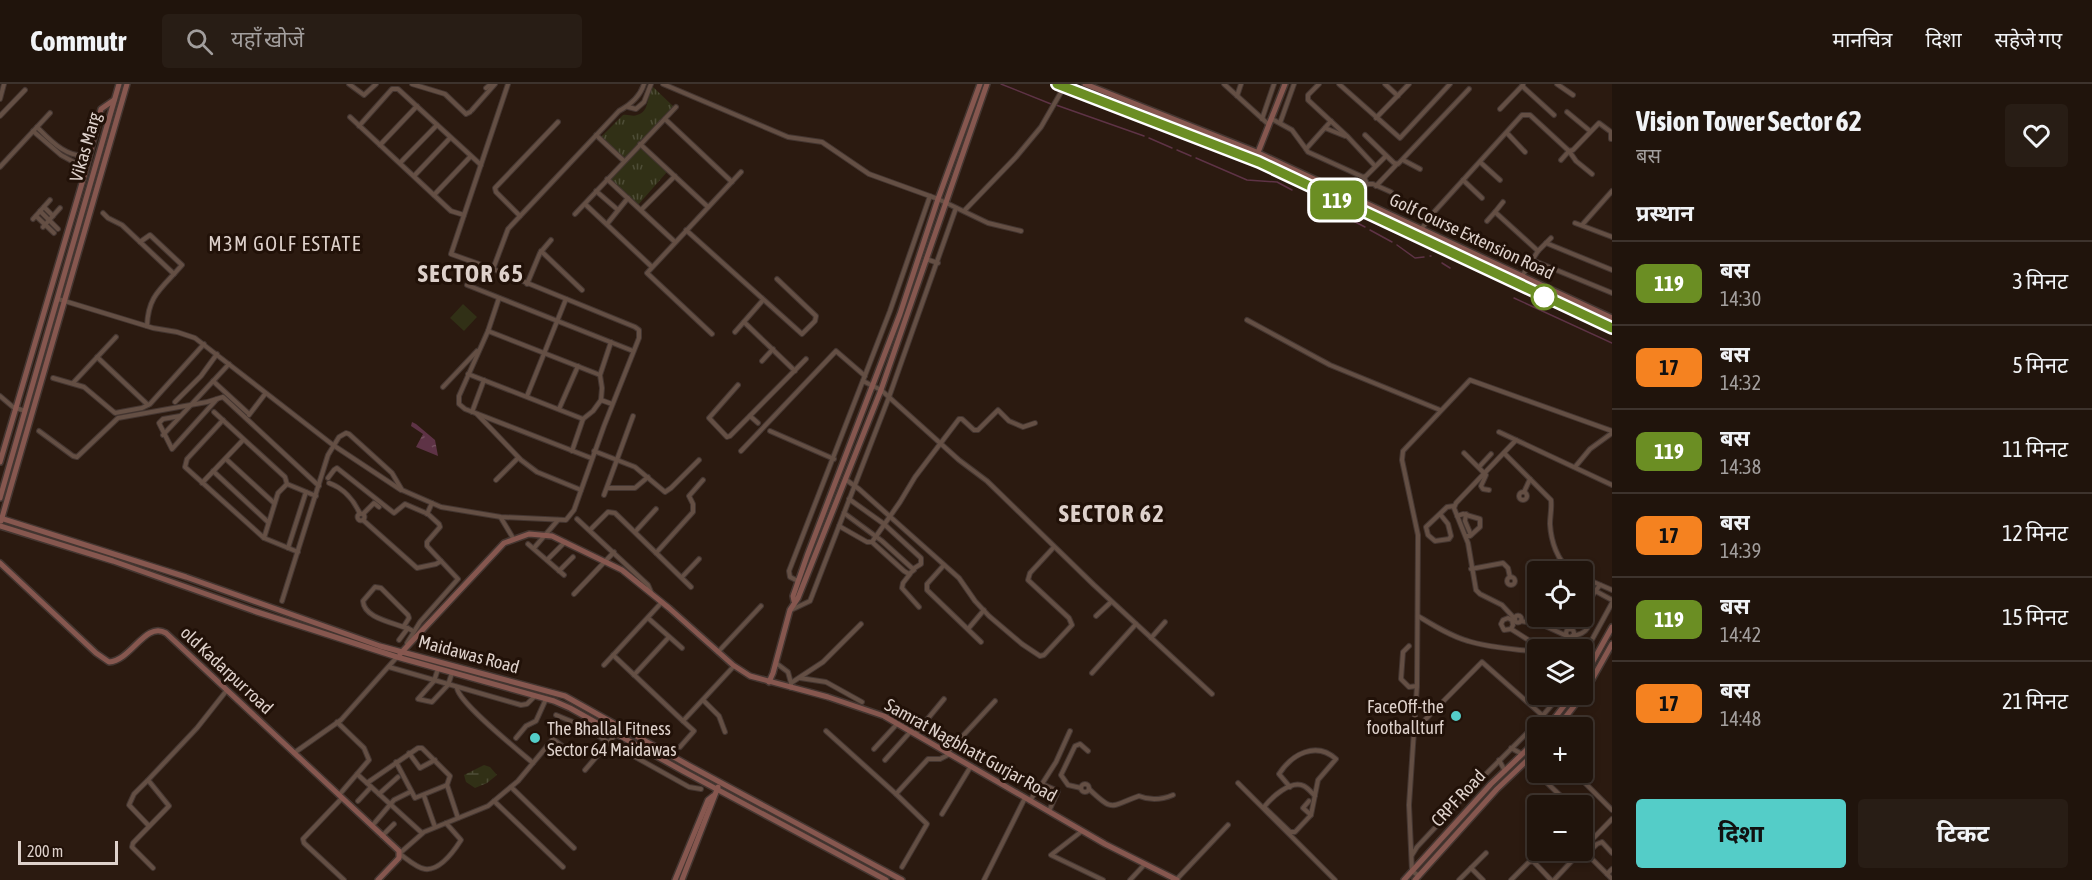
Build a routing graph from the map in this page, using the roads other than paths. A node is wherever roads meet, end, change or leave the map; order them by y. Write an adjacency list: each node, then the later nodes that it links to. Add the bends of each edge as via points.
1 (4, 84): 38 (street)
2 (119, 84): 39 (street, Vikas Marg)
3 (127, 84): 170 (street)
4 (349, 84): 5 (street, via 364,95)
5 (376, 84)
6 (412, 84): 37 (street, via 443,93 466,114)
7 (493, 84): 30 (street); 37 (street)
8 (508, 84): 87 (street)
9 (644, 84): 42 (street)
10 (651, 84): 42 (street, via 641,106)
11 (663, 84): 109 (street, via 788,137 822,142 863,171)
12 (980, 84): 112 (street)
13 (987, 84): 116 (street)
14 (1057, 84): 29 (street, Golf Course Extension Road)
15 (1083, 84): 28 (street, Golf Course Extension Road); 33 (street)
16 (1224, 84): 35 (street)
17 (1241, 84): 35 (street)
18 (1274, 84): 52 (street)
19 (1283, 84): 52 (street)
20 (1294, 84): 55 (street)
21 (1319, 84): 53 (street, via 1307,99)
22 (1339, 84): 50 (street)
23 (1385, 84): 36 (street)
24 (1409, 84): 36 (street)
25 (1450, 84): 50 (street, via 1400,138)
26 (1557, 84): 34 (street)
27 (1523, 85): 44 (street); 47 (street)
28 (1099, 86): 60 (street, Golf Course Extension Road)
29 (1064, 87): 33 (street, Golf Course Extension Road); 124 (street, via 1041,127)
30 (486, 88)
31 (1469, 89): 82 (street)
32 (25, 90): 48 (street)
33 (1078, 92): 67 (street, Golf Course Extension Road)
34 (1573, 95)
35 (1237, 96): 52 (street)
36 (1398, 96): 50 (street)
37 (483, 98): 40 (street)
38 (0, 99)
39 (114, 100): 76 (street, Vikas Marg); 77 (street, via 101,109)
40 (473, 104)
41 (417, 106): 56 (street); 57 (street, via 395,88); 70 (street)
42 (628, 107): 63 (street)
43 (675, 107): 51 (street)
44 (1500, 109)
45 (1567, 112): 61 (street)
46 (50, 113): 59 (street)
47 (1554, 115)
48 (0, 116)
49 (350, 117): 57 (street)
50 (1376, 118)
51 (665, 119): 69 (street); 102 (street)
52 (1267, 120): 55 (street); 73 (street)
53 (1331, 121): 58 (street); 65 (street)
54 (558, 122): 131 (street, via 495,188)
55 (1280, 123): 71 (street, via 1296,133)
56 (437, 125): 66 (street); 86 (street)
57 (359, 126): 70 (street)
58 (1325, 128): 65 (street); 71 (street)
59 (35, 129): 75 (street); 80 (street); 90 (street)
60 (1205, 131): 67 (street); 73 (street, Golf Course Extension Road)
61 (1590, 131): 68 (street, via 1599,123 1611,132); 72 (street)
62 (1507, 134): 72 (street, via 1522,115 1530,115); 74 (street); 85 (street)
63 (596, 135): 84 (street); 131 (street)
64 (1365, 135): 78 (street)
65 (1348, 137): 89 (street)
66 (450, 138): 79 (street); 95 (street)
67 (1203, 139): 81 (street, Golf Course Extension Road)
68 (1611, 139)
69 (640, 144): 84 (street); 96 (street)
70 (380, 145): 86 (street)
71 (1306, 149): 97 (street)
72 (1569, 151): 83 (street); 94 (street)
73 (1257, 152): 81 (street); 114 (street, Golf Course Extension Road)
74 (1526, 152)
75 (70, 153): 77 (street); 80 (street)
76 (99, 153): 77 (street); 98 (street, Vikas Marg)
77 (89, 155): 93 (street)
78 (1386, 156): 88 (street); 89 (street)
79 (471, 157): 87 (street); 108 (street)
80 (68, 159): 93 (street)
81 (1253, 159): 143 (street, Golf Course Extension Road)
82 (1403, 160): 88 (street); 91 (street)
83 (1561, 160)
84 (624, 161): 99 (street)
85 (1480, 162): 100 (street); 101 (street)
86 (400, 163): 95 (street)
87 (481, 165): 129 (street)
88 (1396, 165): 104 (street)
89 (1375, 166): 97 (street)
90 (0, 167)
91 (1420, 169)
92 (741, 172): 102 (street)
93 (85, 173): 98 (street); 216 (street)
94 (1592, 174)
95 (414, 176): 108 (street)
96 (675, 176): 119 (street); 123 (street)
97 (1364, 177): 103 (street)
98 (92, 179): 167 (street, Vikas Marg)
99 (607, 179): 105 (street); 110 (street)
100 (1463, 180): 111 (street); 138 (street)
101 (1500, 180)
102 (732, 182): 119 (street)
103 (1367, 184): 104 (street); 114 (street)
104 (1376, 186): 106 (street)
105 (596, 191): 117 (street); 122 (street)
106 (1391, 192)
107 (1612, 192): 136 (street)
108 (434, 195): 129 (street, via 451,211)
109 (930, 196): 112 (street); 198 (street)
110 (628, 198): 122 (street); 123 (street)
111 (1482, 198)
112 (938, 199): 116 (street); 203 (street)
113 (50, 200): 118 (street)
114 (1360, 200): 138 (street, Golf Course Extension Road)
115 (1503, 202): 126 (street)
116 (946, 203): 121 (street); 152 (street)
117 (585, 204): 128 (street); 135 (street)
118 (44, 207): 125 (street); 130 (street)
119 (708, 207): 140 (street)
120 (60, 208): 130 (street)
121 (956, 208): 124 (street); 154 (street)
122 (618, 210): 135 (street)
123 (642, 210): 148 (street)
124 (964, 211): 141 (street, via 988,223)
125 (40, 212): 132 (street); 137 (street, via 34,217)
126 (1495, 212): 133 (street); 151 (street)
127 (103, 213): 147 (street)
128 (575, 214)
129 (464, 215): 156 (street, via 452,254)
130 (53, 216): 132 (street)
131 (520, 216): 156 (street, via 506,232)
132 (49, 220): 137 (street); 139 (street)
133 (1487, 221)
134 (1575, 223): 136 (street)
135 (607, 224): 155 (street)
136 (1582, 225): 144 (street)
137 (44, 226): 142 (street)
138 (1421, 228): 143 (street); 159 (street, Golf Course Extension Road)
139 (58, 229)
140 (686, 230): 148 (street); 169 (street)
141 (1021, 231)
142 (54, 233)
143 (1415, 236): 177 (street, Golf Course Extension Road)
144 (1611, 236)
145 (1551, 238): 149 (street)
146 (551, 240): 150 (street)
147 (140, 242): 158 (street); 158 (street, via 153,237 181,262)
148 (675, 242): 155 (street)
149 (1546, 243): 151 (street); 157 (street)
150 (541, 251): 161 (street); 163 (street)
151 (1538, 251): 153 (street)
152 (926, 259): 154 (street); 165 (street)
153 (1533, 260): 159 (street); 164 (street)
154 (938, 263): 171 (street)
155 (652, 267): 180 (street, via 648,275)
156 (493, 269): 161 (street)
157 (1612, 270)
158 (174, 274): 176 (street, via 155,294 147,310)
159 (1522, 276): 172 (street, Golf Course Extension Road)
160 (777, 279): 169 (street, via 816,316 815,321 801,334)
161 (527, 284): 168 (street)
162 (467, 285): 166 (street)
163 (582, 290)
164 (1612, 293)
165 (913, 297): 171 (street); 205 (street)
166 (499, 298): 174 (street); 178 (street)
167 (58, 299): 170 (street); 219 (street, Vikas Marg)
168 (566, 299): 174 (street); 186 (street, via 639,330)
169 (763, 300): 175 (street)
170 (65, 301): 176 (street); 301 (street)
171 (924, 301): 209 (street)
172 (1612, 318)
173 (1247, 320): 218 (street, via 1330,365)
174 (558, 321): 182 (street); 187 (street)
175 (744, 322): 179 (street); 185 (street)
176 (147, 326): 183 (street, via 183,334)
177 (1612, 328)
178 (488, 331): 184 (street); 187 (street)
179 (735, 332)
180 (712, 334)
181 (116, 337): 189 (street)
182 (611, 342): 186 (street); 196 (street)
183 (204, 344): 188 (street); 214 (street)
184 (479, 349): 195 (street); 204 (street)
185 (773, 349): 191 (street); 194 (street)
186 (633, 351): 213 (street)
187 (544, 353): 193 (street); 208 (street)
188 (217, 354): 192 (street); 212 (street)
189 (97, 357): 201 (street); 214 (street)
190 (806, 359): 194 (street)
191 (762, 361)
192 (229, 364): 200 (street); 206 (street)
193 (578, 366): 196 (street); 217 (street)
194 (795, 371): 226 (street)
195 (468, 374): 199 (street); 221 (street, via 458,400)
196 (600, 375): 211 (street)
197 (53, 378): 201 (street)
198 (864, 379): 203 (street); 244 (street, via 836,351); 245 (street)
199 (484, 380): 208 (street); 221 (street)
200 (213, 381): 215 (street); 224 (street)
201 (73, 383): 214 (street, via 89,390 115,413)
202 (738, 385): 226 (street, via 709,419 728,437)
203 (873, 386): 205 (street); 241 (street)
204 (442, 387)
205 (881, 390): 209 (street); 240 (street)
206 (265, 394): 224 (street); 239 (street)
207 (0, 396): 216 (street)
208 (527, 396): 217 (street)
209 (890, 397): 238 (street); 246 (street)
210 (218, 398): 215 (street); 224 (street, via 225,398); 235 (street, via 174,449)
211 (601, 400): 213 (street); 227 (street)
212 (175, 402)
213 (612, 404): 243 (street)
214 (148, 405)
215 (191, 405): 223 (street); 231 (street, via 118,418 77,457)
216 (15, 408): 219 (street); 255 (street)
217 (559, 409): 227 (street)
218 (1440, 410): 234 (street, via 1470,380); 354 (street, via 1401,455 1418,535)
219 (25, 411): 282 (street, Vikas Marg)
220 (214, 412): 228 (street)
221 (472, 412): 222 (street)
222 (477, 414): 242 (street); 250 (street)
223 (180, 416): 235 (street); 235 (street, via 160,421)
224 (248, 416): 270 (street)
225 (633, 416): 253 (street)
226 (750, 416): 229 (street)
227 (583, 419): 242 (street)
228 (223, 420): 236 (street); 269 (street, via 184,463 186,470)
229 (758, 423)
230 (1035, 423): 238 (street, via 1023,427 998,410 978,430 959,419)
231 (39, 431)
232 (770, 431): 256 (street)
233 (1499, 432): 237 (street)
234 (1612, 432): 258 (street)
235 (163, 435)
236 (244, 440): 252 (street); 271 (street, via 285,477)
237 (1516, 440): 248 (street); 258 (street)
238 (940, 444): 296 (street); 315 (street, via 987,481)
239 (333, 446): 262 (street); 275 (street); 275 (street, via 343,434 349,434 392,473)
240 (857, 448): 246 (street); 267 (street)
241 (847, 450): 245 (street); 260 (street)
242 (572, 451): 251 (street)
243 (594, 451): 251 (street); 253 (street)
244 (741, 451)
245 (836, 453): 256 (street)
246 (868, 453): 272 (street)
247 (1464, 453): 257 (street)
248 (1504, 453): 261 (street); 264 (street)
249 (1491, 454): 257 (street)
250 (518, 458): 265 (street); 276 (street, via 537,472)
251 (591, 458): 276 (street)
252 (226, 459): 259 (street); 285 (street)
253 (617, 460): 263 (street); 274 (street)
254 (699, 460): 263 (street, via 667,492)
255 (0, 462)
256 (833, 462): 260 (street); 336 (street, via 789,571 790,577)
257 (1479, 467): 261 (street)
258 (1575, 467): 273 (street)
259 (213, 471): 269 (street); 302 (street)
260 (837, 473): 336 (street)
261 (1485, 473): 277 (street, via 1481,486); 287 (street)
262 (322, 476): 268 (street); 270 (street)
263 (648, 477): 274 (street, via 635,488)
264 (1530, 479): 279 (street); 326 (street, via 1551,500 1550,523)
265 (496, 480)
266 (703, 480): 320 (street, via 689,496 693,512)
267 (845, 480): 272 (street); 345 (street)
268 (329, 481): 270 (street); 290 (street, via 337,468 394,513 405,504); 292 (street)
269 (202, 483): 310 (street)
270 (320, 483): 281 (street)
271 (287, 484): 278 (street); 285 (street)
272 (855, 485): 284 (street); 296 (street)
273 (1612, 485)
274 (607, 488): 280 (street)
275 (402, 490): 283 (street)
276 (581, 490): 300 (street, via 570,517)
277 (1490, 490)
278 (306, 492): 281 (street); 316 (street)
279 (1524, 492)
280 (604, 495)
281 (316, 496): 318 (street)
282 (0, 498)
283 (425, 500): 286 (street); 290 (street)
284 (849, 500): 291 (street); 303 (street)
285 (274, 503): 302 (street)
286 (432, 503): 293 (street); 298 (street)
287 (1454, 506): 294 (street); 297 (street)
288 (380, 507): 292 (street, via 374,503)
289 (656, 509): 306 (street)
290 (421, 510): 293 (street)
291 (844, 513): 304 (street); 309 (street)
292 (362, 514): 324 (street, via 363,520 417,568)
293 (427, 514): 324 (street, via 440,525 427,546)
294 (1440, 514): 294 (street, via 1426,527 1435,541 1451,536)
295 (1466, 514): 297 (street); 308 (street); 308 (street, via 1481,522)
296 (889, 516): 303 (street); 328 (street)
297 (1457, 516): 308 (street)
298 (501, 517): 300 (street); 311 (street)
299 (577, 519): 305 (street)
300 (558, 520): 307 (street)
301 (0, 522): 374 (street, Maidawas Road, via 186,577); 377 (street, Maidawas Road)
302 (268, 522): 310 (street)
303 (884, 524): 309 (street); 329 (street, via 921,558)
304 (839, 526): 313 (street); 351 (street, via 810,601)
305 (590, 530): 306 (street, via 609,511); 319 (street)
306 (635, 532): 320 (street)
307 (545, 535): 311 (street, Samrat Nagbhatt Gurjar Road); 312 (street, Samrat Nagbhatt Gurjar Road); 317 (street)
308 (1468, 536): 330 (street)
309 (877, 537): 313 (street); 329 (street)
310 (264, 538): 316 (street)
311 (513, 538): 374 (street)
312 (565, 541): 323 (street); 325 (street, Samrat Nagbhatt Gurjar Road)
313 (872, 542): 332 (street)
314 (528, 544): 317 (street)
315 (1054, 546): 347 (street); 352 (street, via 1028,580 1072,625 1044,655 1022,644)
316 (288, 548): 318 (street)
317 (534, 548): 323 (street)
318 (297, 552): 344 (street)
319 (614, 552): 325 (street); 342 (street)
320 (656, 553): 334 (street)
321 (573, 557): 331 (street)
322 (699, 559): 334 (street)
323 (547, 560): 331 (street)
324 (441, 561): 360 (street, via 457,580)
325 (605, 561): 342 (street, Samrat Nagbhatt Gurjar Road); 343 (street)
326 (1561, 561)
327 (0, 563): 397 (street, old Kadarpur road, via 109,662 123,657 150,632 160,630)
328 (944, 565): 352 (street); 361 (street, via 926,586)
329 (915, 569): 332 (street)
330 (1471, 569): 335 (street, via 1503,563); 341 (street, via 1478,593 1502,605 1517,622 1543,626 1567,636 1566,631 1573,631 1572,636 1589,625 1590,602)
331 (559, 572): 333 (street)
332 (910, 574): 350 (street, via 902,588)
333 (564, 575)
334 (682, 577): 339 (street)
335 (1510, 577)
336 (798, 581): 345 (street)
337 (1593, 583): 338 (street)
338 (1600, 585): 340 (street); 341 (street)
339 (691, 587)
340 (1612, 590)
341 (1595, 591): 348 (street)
342 (651, 592): 346 (street, Samrat Nagbhatt Gurjar Road)
343 (574, 594)
344 (282, 601)
345 (794, 601): 351 (street)
346 (662, 602): 355 (street); 375 (street, Samrat Nagbhatt Gurjar Road)
347 (1112, 602): 353 (street); 358 (street)
348 (1612, 602): 366 (street)
349 (761, 606): 375 (street)
350 (919, 607)
351 (790, 610): 378 (street)
352 (984, 610): 361 (street)
353 (1096, 616)
354 (1418, 616): 373 (street, via 1467,641); 395 (street)
355 (648, 618): 363 (street); 376 (street)
356 (1165, 622): 364 (street)
357 (861, 624): 389 (street, via 823,662)
358 (1136, 624): 364 (street); 387 (street)
359 (1612, 627): 379 (street)
360 (408, 628): 360 (street, via 367,612 363,601 375,587 381,588 409,616); 367 (street); 369 (street)
361 (968, 629): 368 (street)
362 (1511, 629): 365 (street)
363 (669, 636): 372 (street); 388 (street)
364 (1151, 638): 398 (street)
365 (1528, 639)
366 (1592, 639)
367 (399, 640)
368 (981, 642)
369 (407, 643)
370 (1612, 644): 384 (street)
371 (1409, 646): 395 (street, via 1402,652 1401,679 1410,687)
372 (682, 648)
373 (1527, 651)
374 (402, 652): 377 (street); 447 (street, Maidawas Road, via 565,696)
375 (718, 652): 381 (street, Samrat Nagbhatt Gurjar Road)
376 (613, 655): 380 (street); 388 (street)
377 (397, 657): 383 (street); 385 (street, Maidawas Road)
378 (776, 663): 392 (street); 394 (street, via 788,672)
379 (1593, 664)
380 (604, 665)
381 (734, 666): 392 (street, Samrat Nagbhatt Gurjar Road); 402 (street)
382 (1593, 666): 384 (street)
383 (389, 667): 391 (street); 411 (street)
384 (1600, 667): 390 (street)
385 (438, 669): 386 (street, Maidawas Road); 391 (street)
386 (452, 673): 393 (street); 399 (street, Maidawas Road)
387 (1092, 673)
388 (634, 675): 410 (street)
389 (800, 678): 394 (street); 404 (street, via 826,682)
390 (1593, 678)
391 (434, 681): 393 (street); 393 (street, via 418,699 432,702)
392 (769, 682): 394 (street, Samrat Nagbhatt Gurjar Road)
393 (448, 685): 396 (street)
394 (791, 686): 413 (street, Samrat Nagbhatt Gurjar Road)
395 (1417, 686): 416 (street)
396 (457, 688): 399 (street, via 524,705); 438 (street, via 470,706)
397 (227, 690): 429 (street, old Kadarpur road); 446 (street)
398 (1212, 694)
399 (535, 696): 400 (street, Maidawas Road)
400 (546, 699): 412 (street, Maidawas Road); 421 (street, via 536,721)
401 (944, 699): 419 (street)
402 (703, 700): 410 (street); 418 (street, via 719,716)
403 (995, 701): 431 (street)
404 (862, 702)
405 (1552, 705): 408 (street)
406 (1564, 705): 409 (street)
407 (556, 715): 414 (street)
408 (1544, 716): 416 (street, via 1482,662); 424 (street)
409 (1555, 717)
410 (683, 721): 423 (street, via 694,731)
411 (337, 723): 429 (street); 444 (street, via 368,756)
412 (597, 723): 414 (street); 420 (street, Maidawas Road)
413 (898, 723): 419 (street, Samrat Nagbhatt Gurjar Road); 425 (street)
414 (590, 729): 422 (street)
415 (826, 730): 460 (street)
416 (1414, 730): 493 (street, via 1409,805)
417 (1070, 731): 440 (street)
418 (725, 732)
419 (913, 732): 431 (street, Samrat Nagbhatt Gurjar Road); 434 (street)
420 (616, 734): 422 (street); 457 (street, Maidawas Road)
421 (516, 738)
422 (609, 742): 441 (street); 456 (street, via 689,787)
423 (680, 747)
424 (1511, 748): 432 (street); 435 (street)
425 (874, 749)
426 (1527, 749): 432 (street, CRPF Road)
427 (1089, 751): 443 (street, via 1080,744 1074,746)
428 (570, 752): 438 (street, via 553,739)
429 (294, 753): 463 (street, old Kadarpur road)
430 (409, 753): 433 (street, via 420,747); 433 (street, via 420,768); 436 (street)
431 (949, 753): 439 (street, Samrat Nagbhatt Gurjar Road); 460 (street, via 940,759 928,759)
432 (1522, 754): 442 (street, CRPF Road)
433 (435, 760): 452 (street, via 450,776)
434 (885, 760)
435 (1499, 760): 442 (street); 493 (street)
436 (396, 762): 448 (street); 458 (street)
437 (1525, 762): 462 (street); 503 (street)
438 (533, 764): 455 (street)
439 (971, 766): 467 (street, Samrat Nagbhatt Gurjar Road); 475 (street)
440 (1051, 769): 443 (street); 451 (street)
441 (585, 770)
442 (1505, 771): 501 (street, CRPF Road)
443 (1062, 773): 461 (street, via 1061,778 1068,785 1081,788 1085,784 1110,805 1139,796 1155,800)
444 (357, 774): 448 (street); 463 (street)
445 (398, 777): 459 (street)
446 (148, 780): 482 (street, via 129,805); 482 (street, via 169,806)
447 (721, 782): 457 (street); 510 (street, Maidawas Road)
448 (367, 783): 453 (street)
449 (1238, 783): 474 (street)
450 (1585, 783): 472 (street)
451 (1042, 784): 467 (street); 473 (street, via 1058,791)
452 (447, 785): 464 (street); 477 (street)
453 (371, 787): 459 (street); 468 (street)
454 (1290, 787): 466 (street, via 1304,786); 466 (street, via 1279,774 1292,758 1315,749 1328,752 1336,759 1317,780); 474 (street, via 1279,791 1264,806)
455 (512, 788): 469 (street); 489 (street)
456 (701, 789)
457 (717, 790): 465 (street); 509 (street, Maidawas Road)
458 (410, 792): 464 (street, via 415,798); 471 (street)
459 (379, 794): 471 (street)
460 (896, 794): 497 (street, via 927,824)
461 (1173, 795)
462 (1560, 795)
463 (341, 796): 483 (street, old Kadarpur road); 505 (street, via 303,839)
464 (424, 796): 484 (street)
465 (713, 796): 507 (street); 508 (street)
466 (1315, 796): 476 (street)
467 (1027, 799): 473 (street, Samrat Nagbhatt Gurjar Road); 511 (street)
468 (358, 801)
469 (494, 801): 477 (street); 496 (street)
470 (1309, 801): 476 (street, via 1304,808)
471 (390, 804): 483 (street); 486 (street)
472 (1612, 810)
473 (1049, 811): 485 (street, Samrat Nagbhatt Gurjar Road)
474 (1268, 813): 476 (street, via 1293,833); 515 (street)
475 (942, 814)
476 (1311, 815)
477 (458, 818): 479 (street)
478 (1612, 819): 488 (street)
479 (446, 823): 484 (street); 492 (street, via 461,840 440,864 422,868)
480 (394, 824): 487 (street)
481 (1228, 825): 514 (street)
482 (149, 826): 498 (street, via 132,847)
483 (372, 826): 487 (street, old Kadarpur road)
484 (435, 827): 486 (street)
485 (1083, 831): 495 (street, Samrat Nagbhatt Gurjar Road); 512 (street, via 1051,855)
486 (422, 833): 492 (street)
487 (382, 836): 492 (street, old Kadarpur road)
488 (1593, 839)
489 (574, 848)
490 (1486, 853): 499 (street)
491 (1612, 853): 502 (street, via 1597,843 1587,854)
492 (400, 854): 506 (street)
493 (1412, 855): 501 (street)
494 (1571, 861): 520 (street)
495 (1145, 864): 513 (street); 514 (street, Samrat Nagbhatt Gurjar Road)
496 (563, 867)
497 (902, 867)
498 (153, 868)
499 (1471, 868): 517 (street); 518 (street)
500 (1612, 869): 502 (street)
501 (1412, 871): 503 (street); 516 (street, CRPF Road)
502 (1607, 874): 504 (street)
503 (1417, 878)
504 (1612, 879)
505 (344, 880)
506 (378, 880)
507 (675, 880)
508 (682, 880)
509 (886, 880)
510 (902, 880)
511 (984, 880)
512 (1103, 880)
513 (1130, 880)
514 (1177, 880)
515 (1335, 880)
516 (1404, 880)
517 (1459, 880)
518 (1483, 880)
519 (1512, 880): 520 (street, via 1533,861)
520 (1552, 880)

